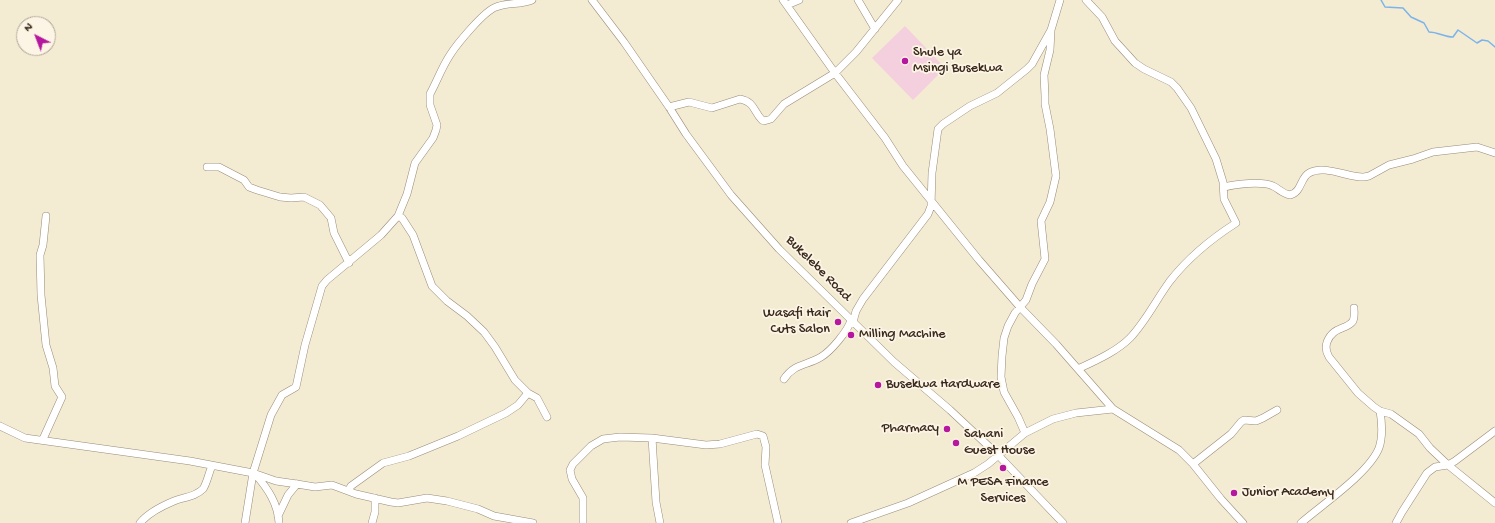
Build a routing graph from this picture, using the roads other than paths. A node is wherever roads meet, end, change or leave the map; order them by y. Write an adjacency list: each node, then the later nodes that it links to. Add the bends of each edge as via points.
1 (532, 0): 18 (street, via 491,9 450,54 430,94 436,130 415,163)
2 (592, 0): 12 (street, Bukelebe Road)
3 (799, 0): 8 (street)
4 (858, 0): 9 (street)
5 (898, 0): 9 (street)
6 (1060, 0): 10 (street)
7 (1086, 0): 15 (street, via 1102,17 1115,41 1136,63 1177,88 1197,119 1216,159)
8 (785, 2): 11 (street)
9 (875, 29): 11 (street)
10 (1051, 30): 16 (street, via 1027,69 997,94 970,106 938,129); 20 (street, via 1050,50 1044,73 1045,104 1056,176 1050,202 1041,221 1046,259)
11 (835, 73): 12 (street, via 784,104 768,120 762,120 754,107 740,99 712,108 689,102); 16 (street, via 903,166)
12 (669, 106): 22 (street, Bukelebe Road, via 686,134 731,195 779,249)
13 (1495, 153): 15 (street, via 1477,147 1429,153 1389,165 1364,177 1329,171 1311,171 1297,191 1290,195 1265,184)
14 (207, 167): 19 (street, via 219,167 257,190 280,197 304,197 320,205 331,218 334,233)
15 (1224, 187): 23 (street, via 1224,199 1236,223 1209,242 1178,271 1152,310 1129,338 1116,349)
16 (931, 199): 20 (street); 22 (street, via 930,210 925,218 863,299)
17 (46, 216): 34 (street, via 40,254 41,295 46,345 55,386 62,397)
18 (398, 216): 19 (street); 25 (street, via 413,235 432,286 484,332 512,376)
19 (349, 263): 39 (street, via 327,280 320,291 296,387 282,395 276,403)
20 (1020, 307): 23 (street); 32 (street, via 1012,318 1004,338 1001,377 1007,398)
21 (1354, 308): 28 (street, via 1353,321 1331,334 1326,353 1355,391)
22 (852, 321): 24 (street, via 827,352 795,367); 35 (street, Bukelebe Road)
23 (1078, 369): 26 (street)
24 (784, 379)
25 (528, 394): 29 (street, via 537,398); 41 (street, via 506,413 458,436 409,456 383,463 351,486)
26 (1113, 409): 32 (street, via 1064,416); 36 (street, via 1172,445)
27 (1277, 410): 36 (street, via 1263,418 1244,420 1231,434)
28 (1380, 411): 37 (street, via 1387,412 1419,434); 55 (street, via 1381,438 1374,458)
29 (547, 417)
30 (0, 426): 34 (street, via 25,438)
31 (1495, 431): 37 (street)
32 (1024, 433): 35 (street)
33 (652, 438): 49 (street, via 603,439 591,446 573,464 570,472 583,498); 50 (street, via 656,502); 51 (street, via 706,446 761,435 766,447 766,465)
34 (43, 440): 38 (street)
35 (998, 456): 52 (street, via 964,478 901,506); 53 (street, Bukelebe Road)
36 (1193, 464): 54 (street)
37 (1448, 465): 43 (street); 56 (street, via 1435,468 1425,476)
38 (212, 466): 39 (street); 45 (street, via 205,485 199,492 175,500)
39 (254, 473): 40 (street, via 276,481); 44 (street, via 266,486); 46 (street)
40 (297, 484): 41 (street, via 332,486); 44 (street, via 288,495)
41 (348, 491): 42 (street)
42 (375, 498): 47 (street); 48 (street, via 398,503 427,498 447,501 494,516)
43 (1495, 503)
44 (279, 519)
45 (140, 523)
46 (245, 523)
47 (372, 523)
48 (533, 523)
49 (583, 523)
50 (660, 523)
51 (778, 523)
52 (851, 523)
53 (1063, 523)
54 (1243, 523)
55 (1301, 523)
56 (1396, 523)

